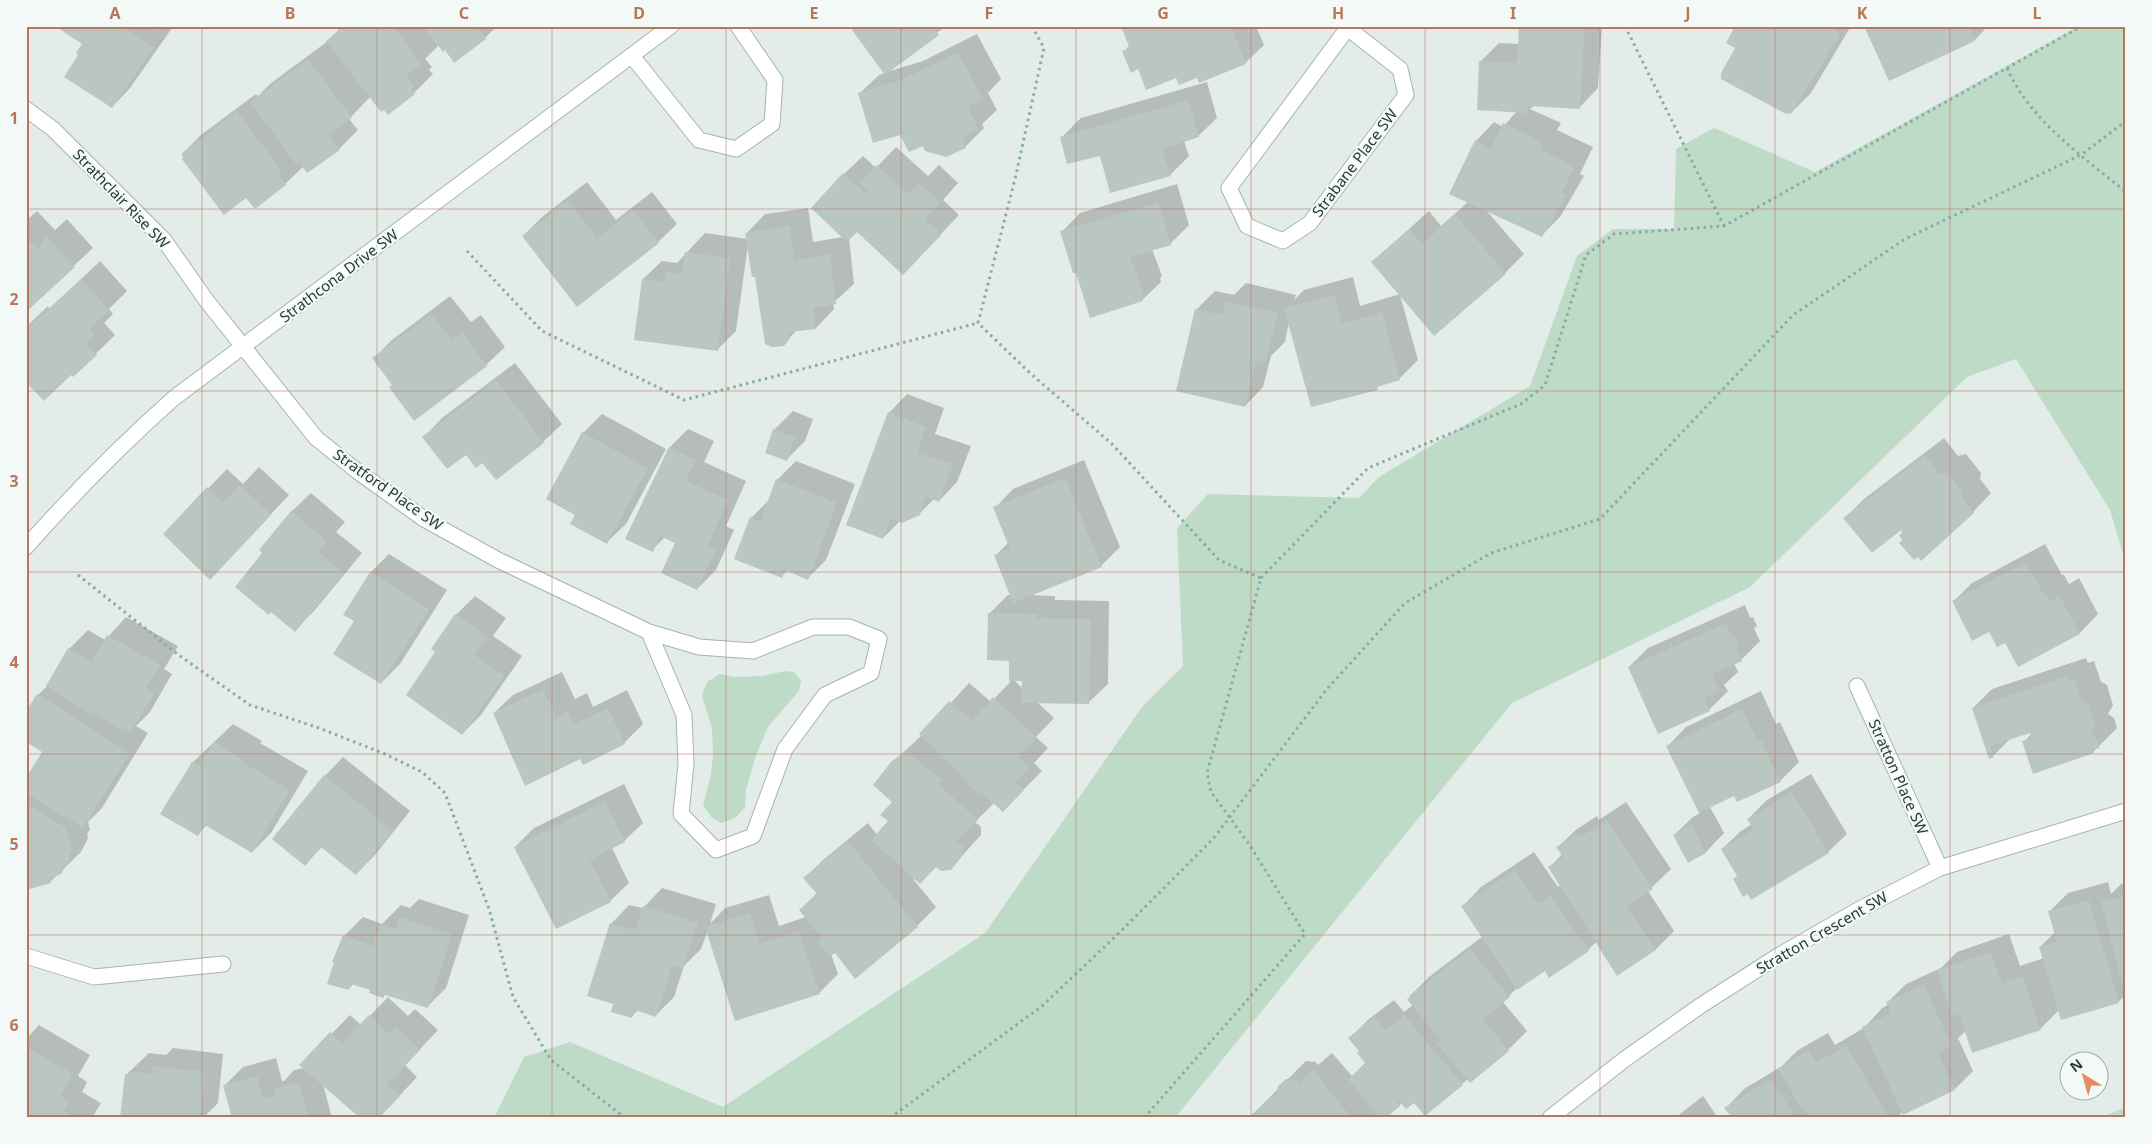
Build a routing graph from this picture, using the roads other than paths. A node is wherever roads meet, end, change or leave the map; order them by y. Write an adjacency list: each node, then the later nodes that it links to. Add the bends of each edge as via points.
1 (671, 26): 4 (street, Strathcona Drive SW)
2 (738, 26): 4 (street, via 775,80 772,124 736,149 698,140)
3 (1346, 27): 3 (street, Strabane Place SW, via 1228,188 1247,226 1283,242 1310,223 1406,95 1400,69)
4 (632, 56): 6 (street, Strathcona Drive SW)
5 (26, 109): 6 (street, Strathclair Rise SW, via 53,128 164,240)
6 (242, 346): 7 (street, Strathcona Drive SW, via 174,398 121,445); 8 (street, Stratford Place SW, via 316,438 416,513 498,560)
7 (26, 547)
8 (648, 632): 8 (street, Stratford Place SW, via 684,715 686,764 681,814 716,850 753,836 785,749 825,695 871,673 879,639 849,627 813,627 753,651 699,648)
9 (1857, 686): 11 (street, Stratton Place SW)
10 (2126, 811): 11 (street, Stratton Crescent SW)
11 (1940, 868): 14 (street, Stratton Crescent SW, via 1778,956 1700,1006)
12 (26, 956): 13 (street, via 94,977)
13 (223, 964)
14 (1550, 1118)

